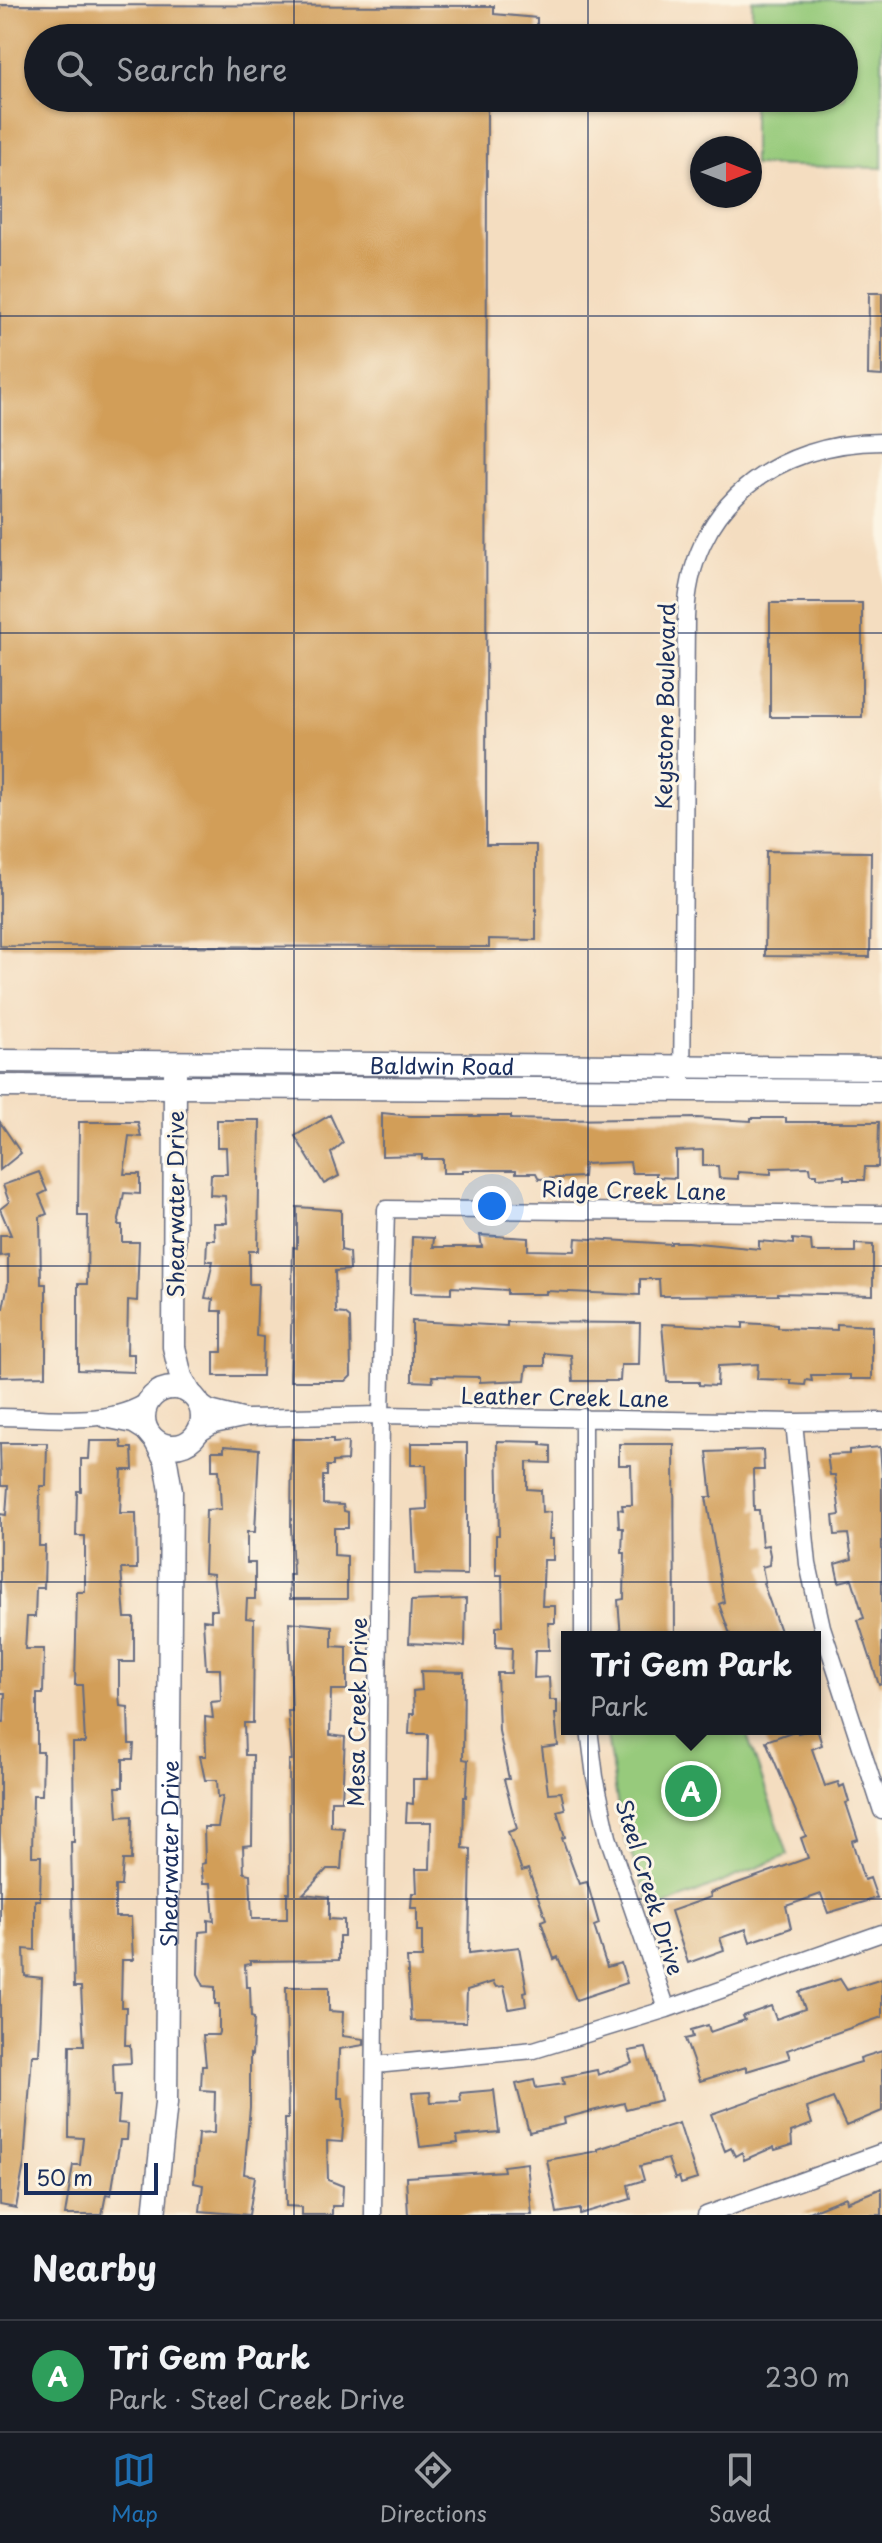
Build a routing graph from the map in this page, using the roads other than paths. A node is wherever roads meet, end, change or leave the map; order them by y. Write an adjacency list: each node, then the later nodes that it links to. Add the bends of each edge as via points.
1 (882, 442): 4 (street, Keystone Boulevard, via 818,448 764,474 722,512 694,562 686,599)
2 (0, 1061): 3 (main road, Baldwin Road)
3 (175, 1062): 4 (main road, Baldwin Road); 7 (main road, Shearwater Drive)
4 (683, 1066): 5 (main road, Baldwin Road); 8 (street, Keystone Boulevard)
5 (882, 1068)
6 (0, 1086): 7 (main road, Baldwin Road)
7 (175, 1087): 8 (main road, Baldwin Road); 12 (main road, Shearwater Drive)
8 (682, 1090): 9 (main road, Baldwin Road)
9 (882, 1091)
10 (386, 1209): 11 (street, Ridge Creek Lane); 15 (street, Mesa Creek Drive)
11 (882, 1214)
12 (174, 1347): 13 (main road, Shearwater Drive, via 166,1378); 14 (main road, Shearwater Drive, via 181,1377)
13 (152, 1397): 14 (main road, via 173,1388); 17 (street, via 135,1409); 22 (main road, via 144,1418)
14 (194, 1397): 19 (street, Leather Creek Lane, via 210,1409); 23 (main road, via 203,1417)
15 (381, 1415): 18 (street, Leather Creek Lane); 19 (street, Leather Creek Lane); 30 (street, Mesa Creek Drive)
16 (0, 1417): 17 (street)
17 (100, 1417): 22 (street, via 133,1425)
18 (583, 1417): 21 (street, Leather Creek Lane); 25 (street)
19 (248, 1418): 23 (street, Leather Creek Lane, via 214,1425)
20 (882, 1421): 21 (street, Leather Creek Lane)
21 (794, 1422): 27 (street, via 808,1564 822,1627)
22 (152, 1438): 23 (main road, via 173,1447); 24 (main road, Shearwater Drive, via 166,1461)
23 (194, 1438): 24 (main road, Shearwater Drive)
24 (171, 1491): 33 (main road, Shearwater Drive, via 166,2103)
25 (583, 1631)
26 (590, 1735): 29 (street, Steel Creek Drive, via 608,1837)
27 (882, 1811)
28 (882, 1933): 29 (street)
29 (667, 2009): 30 (street, via 534,2050)
30 (375, 2065): 34 (street, Mesa Creek Drive)
31 (882, 2152): 32 (street)
32 (732, 2211): 35 (street)
33 (154, 2215)
34 (373, 2215)
35 (706, 2215)

